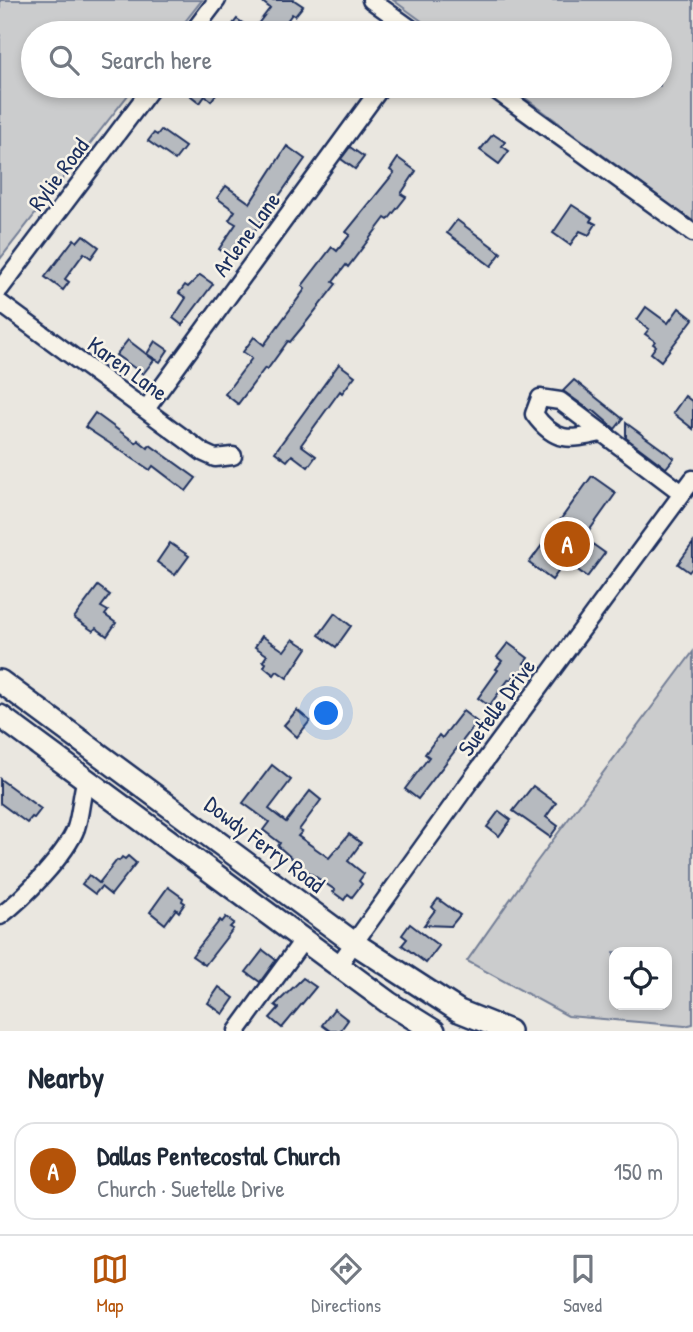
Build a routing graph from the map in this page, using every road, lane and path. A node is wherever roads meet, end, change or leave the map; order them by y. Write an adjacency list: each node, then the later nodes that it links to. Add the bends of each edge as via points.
1 (217, 0): 3 (street)
2 (371, 0): 4 (street)
3 (201, 21)
4 (400, 21)
5 (144, 98): 9 (street, Rylie Road)
6 (373, 98): 11 (street, Arlene Lane)
7 (507, 98): 8 (street)
8 (693, 233)
9 (0, 289)
10 (0, 303): 11 (street, Karen Lane)
11 (146, 409): 13 (street, Karen Lane, via 204,453 215,458)
12 (601, 433): 15 (street)
13 (233, 456)
14 (693, 479): 15 (street, Suetelle Drive)
15 (682, 493): 23 (street, Suetelle Drive)
16 (0, 681): 18 (main road, Dowdy Ferry Road)
17 (0, 716): 19 (main road)
18 (48, 716): 19 (main road); 23 (main road, Dowdy Ferry Road)
19 (32, 739): 20 (main road)
20 (86, 779): 21 (street, via 76,827 67,845); 22 (main road)
21 (0, 916)
22 (304, 939): 24 (main road); 26 (street)
23 (354, 943): 24 (street, Suetelle Drive); 27 (main road, Dowdy Ferry Road, via 459,1011)
24 (339, 964): 25 (main road)
25 (432, 1030)
26 (237, 1031)
27 (509, 1031)

